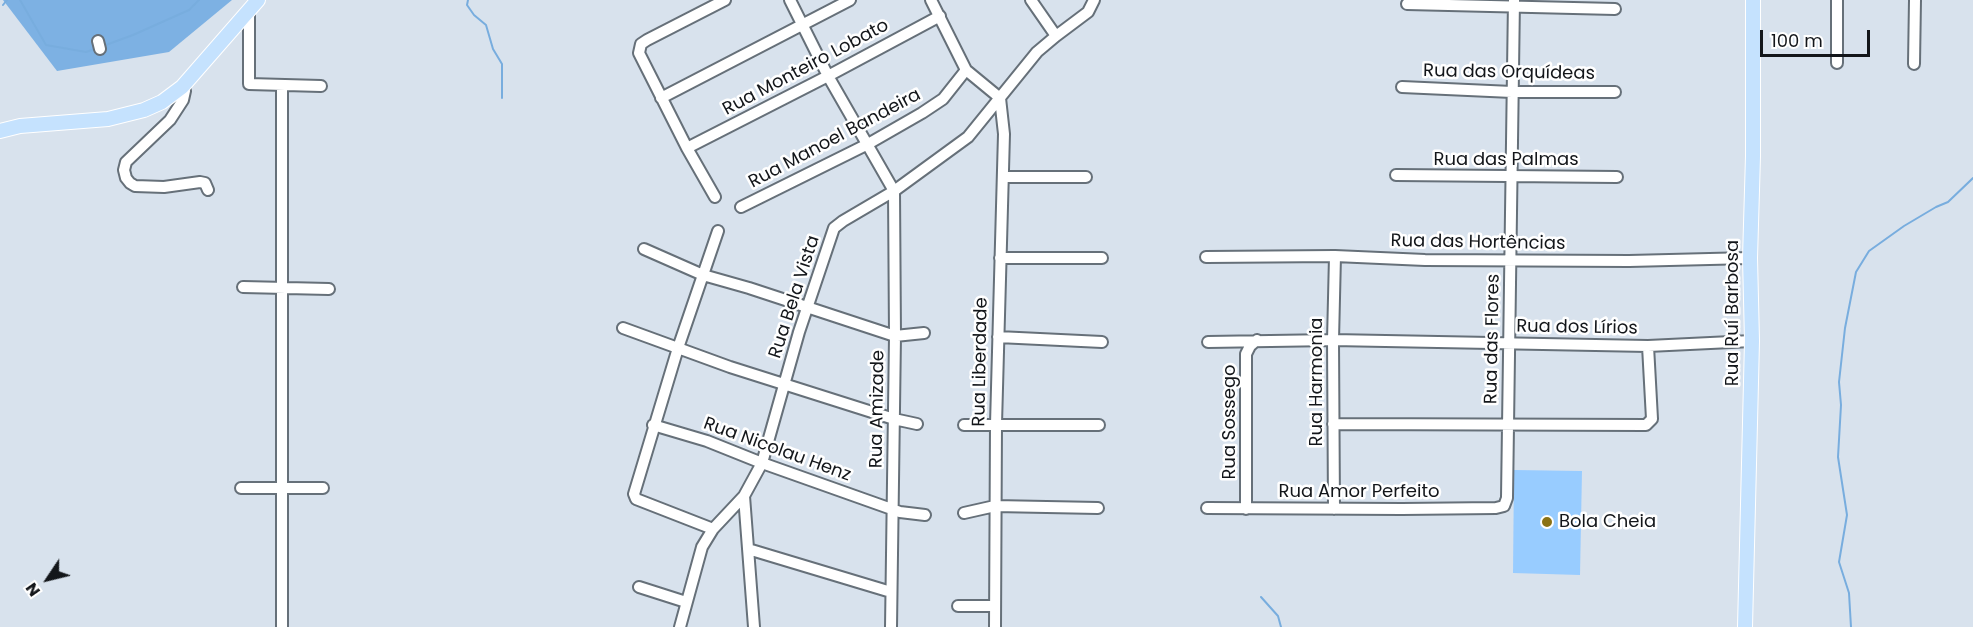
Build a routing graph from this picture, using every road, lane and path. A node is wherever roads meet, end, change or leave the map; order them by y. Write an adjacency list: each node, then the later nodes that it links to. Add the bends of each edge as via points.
1 (725, 0): 27 (street, via 641,44 639,53)
2 (790, 0): 15 (street)
3 (850, 0): 15 (street)
4 (931, 0): 14 (street)
5 (1031, 0): 16 (street)
6 (1095, 0): 16 (street, Rua Bela Vista, via 1088,12)
7 (1753, 0): 47 (main road, Rua Ruí Barbosa)
8 (1838, 0): 17 (street)
9 (1915, 0): 18 (street)
10 (1514, 3): 11 (street); 13 (street); 25 (street, Rua das Flores)
11 (1407, 4)
12 (254, 5): 21 (street, via 249,84); 23 (main road)
13 (1615, 9)
14 (940, 16): 19 (street); 20 (street, Rua Monteiro Lobato)
15 (802, 25): 20 (street); 27 (street)
16 (1056, 36): 28 (street, Rua Bela Vista, via 1037,52)
17 (1837, 63)
18 (1914, 64)
19 (966, 70): 28 (street); 30 (street, Rua Manoel Bandeira, via 943,99)
20 (828, 76): 30 (street); 31 (street, Rua Monteiro Lobato)
21 (282, 85): 22 (street); 51 (street)
22 (321, 86)
23 (182, 87): 29 (main road, via 144,110 108,119); 37 (street, via 183,100 170,120 126,162 126,178 135,186 200,182)
24 (1402, 87): 25 (street, Rua das Orquídeas)
25 (1512, 92): 26 (street, Rua das Orquídeas); 35 (street, Rua das Flores)
26 (1615, 92)
27 (661, 98): 31 (street)
28 (1000, 98): 33 (street, Rua Liberdade); 38 (street, Rua Bela Vista, via 968,137)
29 (0, 131)
30 (868, 144): 38 (street); 40 (street, Rua Manoel Bandeira)
31 (687, 148): 39 (street)
32 (1396, 175): 35 (street, Rua das Palmas)
33 (1003, 177): 34 (street); 45 (street, Rua Liberdade)
34 (1086, 177)
35 (1512, 177): 36 (street, Rua das Palmas); 48 (street, Rua das Flores)
36 (1617, 177)
37 (208, 190)
38 (894, 191): 53 (street, Rua Bela Vista, via 834,228); 56 (street, Rua Amizade)
39 (715, 197)
40 (741, 207)
41 (718, 231): 49 (street)
42 (644, 249): 49 (street)
43 (1335, 256): 44 (street, Rua das Hortências); 48 (street, Rua das Hortências); 59 (street, Rua Harmonia)
44 (1206, 257)
45 (1000, 258): 46 (street); 57 (street, Rua Liberdade)
46 (1102, 258)
47 (1750, 258): 48 (street, Rua das Hortências); 60 (main road, Rua Ruí Barbosa)
48 (1511, 260): 63 (street, Rua das Flores)
49 (703, 275): 53 (street); 65 (street)
50 (243, 287): 51 (street)
51 (282, 288): 52 (street); 76 (street)
52 (329, 289)
53 (808, 307): 56 (street); 66 (street, Rua Bela Vista)
54 (623, 328): 65 (street)
55 (924, 333): 56 (street)
56 (895, 336): 67 (street, Rua Amizade)
57 (998, 338): 61 (street); 69 (street, Rua Liberdade)
58 (1257, 340): 59 (street, Rua dos Lírios); 62 (street, Rua dos Lírios); 84 (street, Rua Sossego, via 1246,354)
59 (1333, 340): 63 (street, Rua dos Lírios); 70 (street, Rua Harmonia)
60 (1752, 340): 64 (street, Rua dos Lírios); 101 (main road, Rua Ruí Barbosa)
61 (1102, 342)
62 (1208, 342)
63 (1510, 343): 64 (street, Rua dos Lírios); 74 (street, Rua das Flores)
64 (1648, 346): 74 (street, via 1652,419 1646,426)
65 (678, 348): 66 (street); 71 (street)
66 (785, 384): 67 (street); 75 (street, Rua Bela Vista)
67 (894, 419): 68 (street); 86 (street, Rua Amizade)
68 (916, 424)
69 (996, 424): 72 (street); 73 (street); 81 (street, Rua Liberdade)
70 (1333, 424): 74 (street); 85 (street, Rua Harmonia)
71 (653, 425): 75 (street, Rua Nicolau Henz); 89 (street, via 634,488 636,499)
72 (964, 425)
73 (1099, 425)
74 (1508, 425): 80 (street, Rua das Flores)
75 (762, 463): 79 (street, Rua Bela Vista); 86 (street, Rua Nicolau Henz)
76 (282, 487): 77 (street); 78 (street); 96 (street)
77 (241, 488)
78 (323, 488)
79 (744, 496): 89 (street, Rua Bela Vista); 90 (street)
80 (1507, 498): 85 (street, Rua Amor Perfeito, via 1504,506 1496,508)
81 (995, 506): 82 (street); 87 (street); 95 (street, Rua Liberdade)
82 (1098, 508)
83 (1207, 508): 84 (street, Rua Amor Perfeito)
84 (1246, 509): 85 (street, Rua Amor Perfeito)
85 (1334, 509)
86 (893, 510): 88 (street, Rua Nicolau Henz); 92 (street, Rua Amizade)
87 (964, 513)
88 (925, 515)
89 (713, 529): 93 (street, Rua Bela Vista, via 702,547)
90 (748, 549): 92 (street); 98 (street)
91 (639, 587): 93 (street)
92 (891, 592): 99 (street, Rua Amizade)
93 (686, 602): 97 (street, Rua Bela Vista)
94 (958, 606): 95 (street)
95 (995, 606): 100 (street, Rua Liberdade)
96 (282, 627)
97 (680, 627)
98 (754, 627)
99 (891, 627)
100 (995, 627)
101 (1745, 627)

